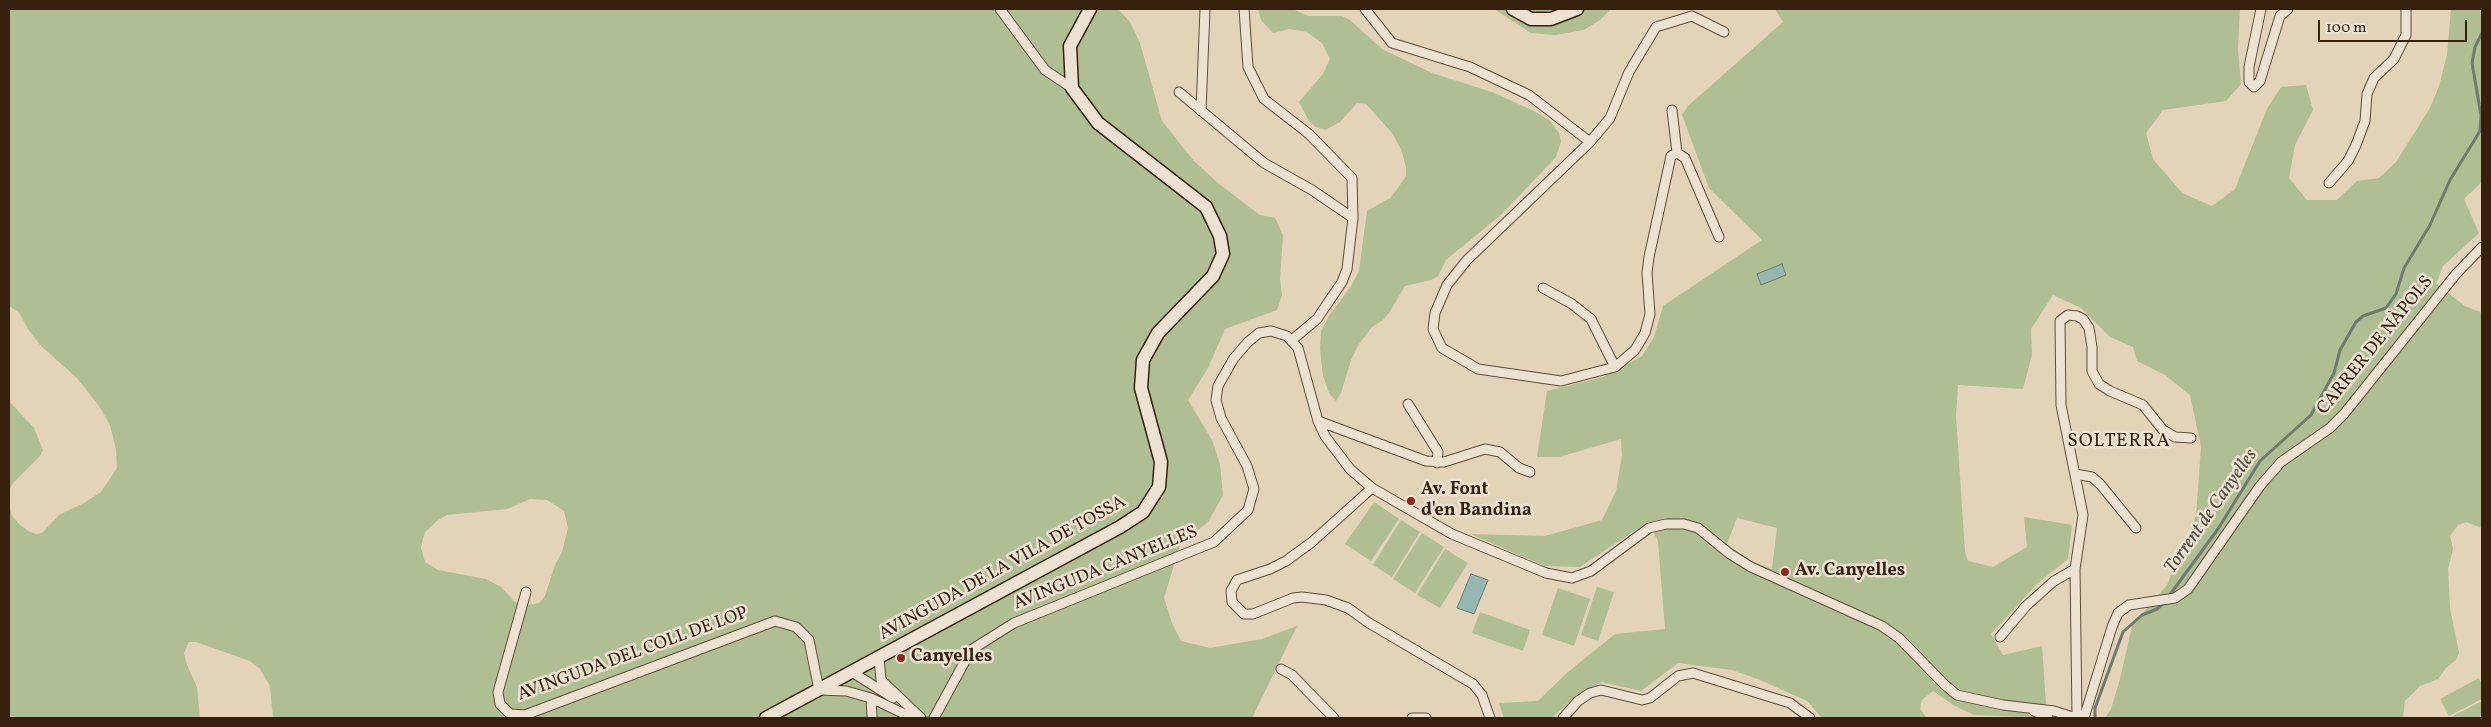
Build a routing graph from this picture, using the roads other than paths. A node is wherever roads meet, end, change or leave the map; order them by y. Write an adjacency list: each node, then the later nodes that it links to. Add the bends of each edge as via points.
1 (1000, 9): 12 (street, via 1045,70)
2 (1090, 9): 12 (main road, via 1070,46)
3 (1205, 9): 14 (street)
4 (1244, 9): 19 (street, via 1248,67 1264,99 1309,134 1352,178)
5 (1365, 9): 16 (street, via 1392,43 1470,67 1529,95)
6 (1513, 9): 7 (main road, via 1530,19 1551,19)
7 (1577, 9)
8 (2261, 9): 9 (street, via 2250,67 2249,82 2254,87 2260,80 2280,16)
9 (2288, 9)
10 (2406, 9): 18 (street, via 2406,35 2394,59 2374,78 2367,94 2365,120 2356,145)
11 (1724, 32): 16 (street, via 1692,16 1656,27 1629,72 1610,118)
12 (1072, 88): 36 (main road, AVINGUDA DE LA VILA DE TOSSA, via 1098,123 1206,207 1220,236 1223,254 1213,276 1158,333 1143,360 1141,388 1161,462 1159,487 1142,512 1120,527)
13 (1179, 92): 14 (street)
14 (1201, 110): 19 (street, via 1264,162)
15 (1672, 110): 17 (street)
16 (1590, 142): 24 (street, via 1467,260 1447,285 1435,313 1433,329 1442,348 1478,369 1561,381)
17 (1677, 153): 20 (street, via 1685,158); 24 (street, via 1671,156 1648,257 1650,314 1646,333 1634,350)
18 (2329, 183)
19 (1353, 218): 23 (street, via 1351,251 1342,282 1317,319)
20 (1719, 237)
21 (2482, 247): 44 (street, CARRER DE NÀPOLS, via 2456,274 2344,414 2330,428 2281,462 2260,486 2188,589 2175,598 2129,604 2118,613)
22 (1543, 288): 24 (street, via 1591,319)
23 (1292, 340): 26 (street, via 1302,356); 48 (street, AVINGUDA CANYELLES, via 1281,333 1259,333 1234,358 1218,386 1216,400 1221,418 1247,466 1254,489 1248,510 1214,542 1014,623 971,650)
24 (1615, 366)
25 (1408, 404): 28 (street, via 1438,452)
26 (1318, 421): 28 (street); 31 (street, via 1350,469)
27 (2190, 438): 30 (street, via 2175,437 2163,430 2143,405 2099,384 2092,371 2089,328 2077,316 2068,315 2060,321 2061,405)
28 (1437, 463): 29 (street, via 1485,448 1500,452 1519,468)
29 (1530, 472)
30 (2075, 474): 32 (street, via 2092,477 2100,484); 33 (street, via 2083,515)
31 (1372, 488): 42 (street, via 1452,534 1559,577 1572,578 1591,571 1649,528 1684,524 1698,528 1752,567 1882,626 1900,638 1957,696); 52 (street, via 1286,561 1237,580 1231,591 1232,602 1244,614 1253,614 1302,597 1326,600 1348,608 1473,684 1482,695)
32 (2136, 528)
33 (2075, 569): 35 (street, via 2054,581 2026,606); 44 (street)
34 (526, 592): 39 (street, AVINGUDA DEL COLL DE LOP, via 498,692 500,704 510,714 525,715 774,621 796,626 809,640)
35 (2000, 637)
36 (879, 658): 38 (main road, AVINGUDA DE LA VILA DE TOSSA); 41 (street, via 881,680)
37 (1281, 668): 49 (street)
38 (852, 672): 39 (main road, AVINGUDA DE LA VILA DE TOSSA); 41 (street)
39 (819, 690): 40 (street, via 846,691); 45 (main road, AVINGUDA DE LA VILA DE TOSSA)
40 (871, 698): 43 (street); 46 (street)
41 (906, 706): 47 (street)
42 (2027, 708): 44 (street); 55 (street)
43 (872, 716)
44 (2078, 717)
45 (766, 718)
46 (912, 718)
47 (921, 718)
48 (934, 718)
49 (1334, 718)
50 (1412, 718): 51 (street)
51 (1426, 718)
52 (1490, 718)
53 (1563, 718): 54 (street, via 1590,693 1601,690 1642,700 1650,698 1678,676 1692,674 1790,703)
54 (1810, 718)
55 (2048, 718)

